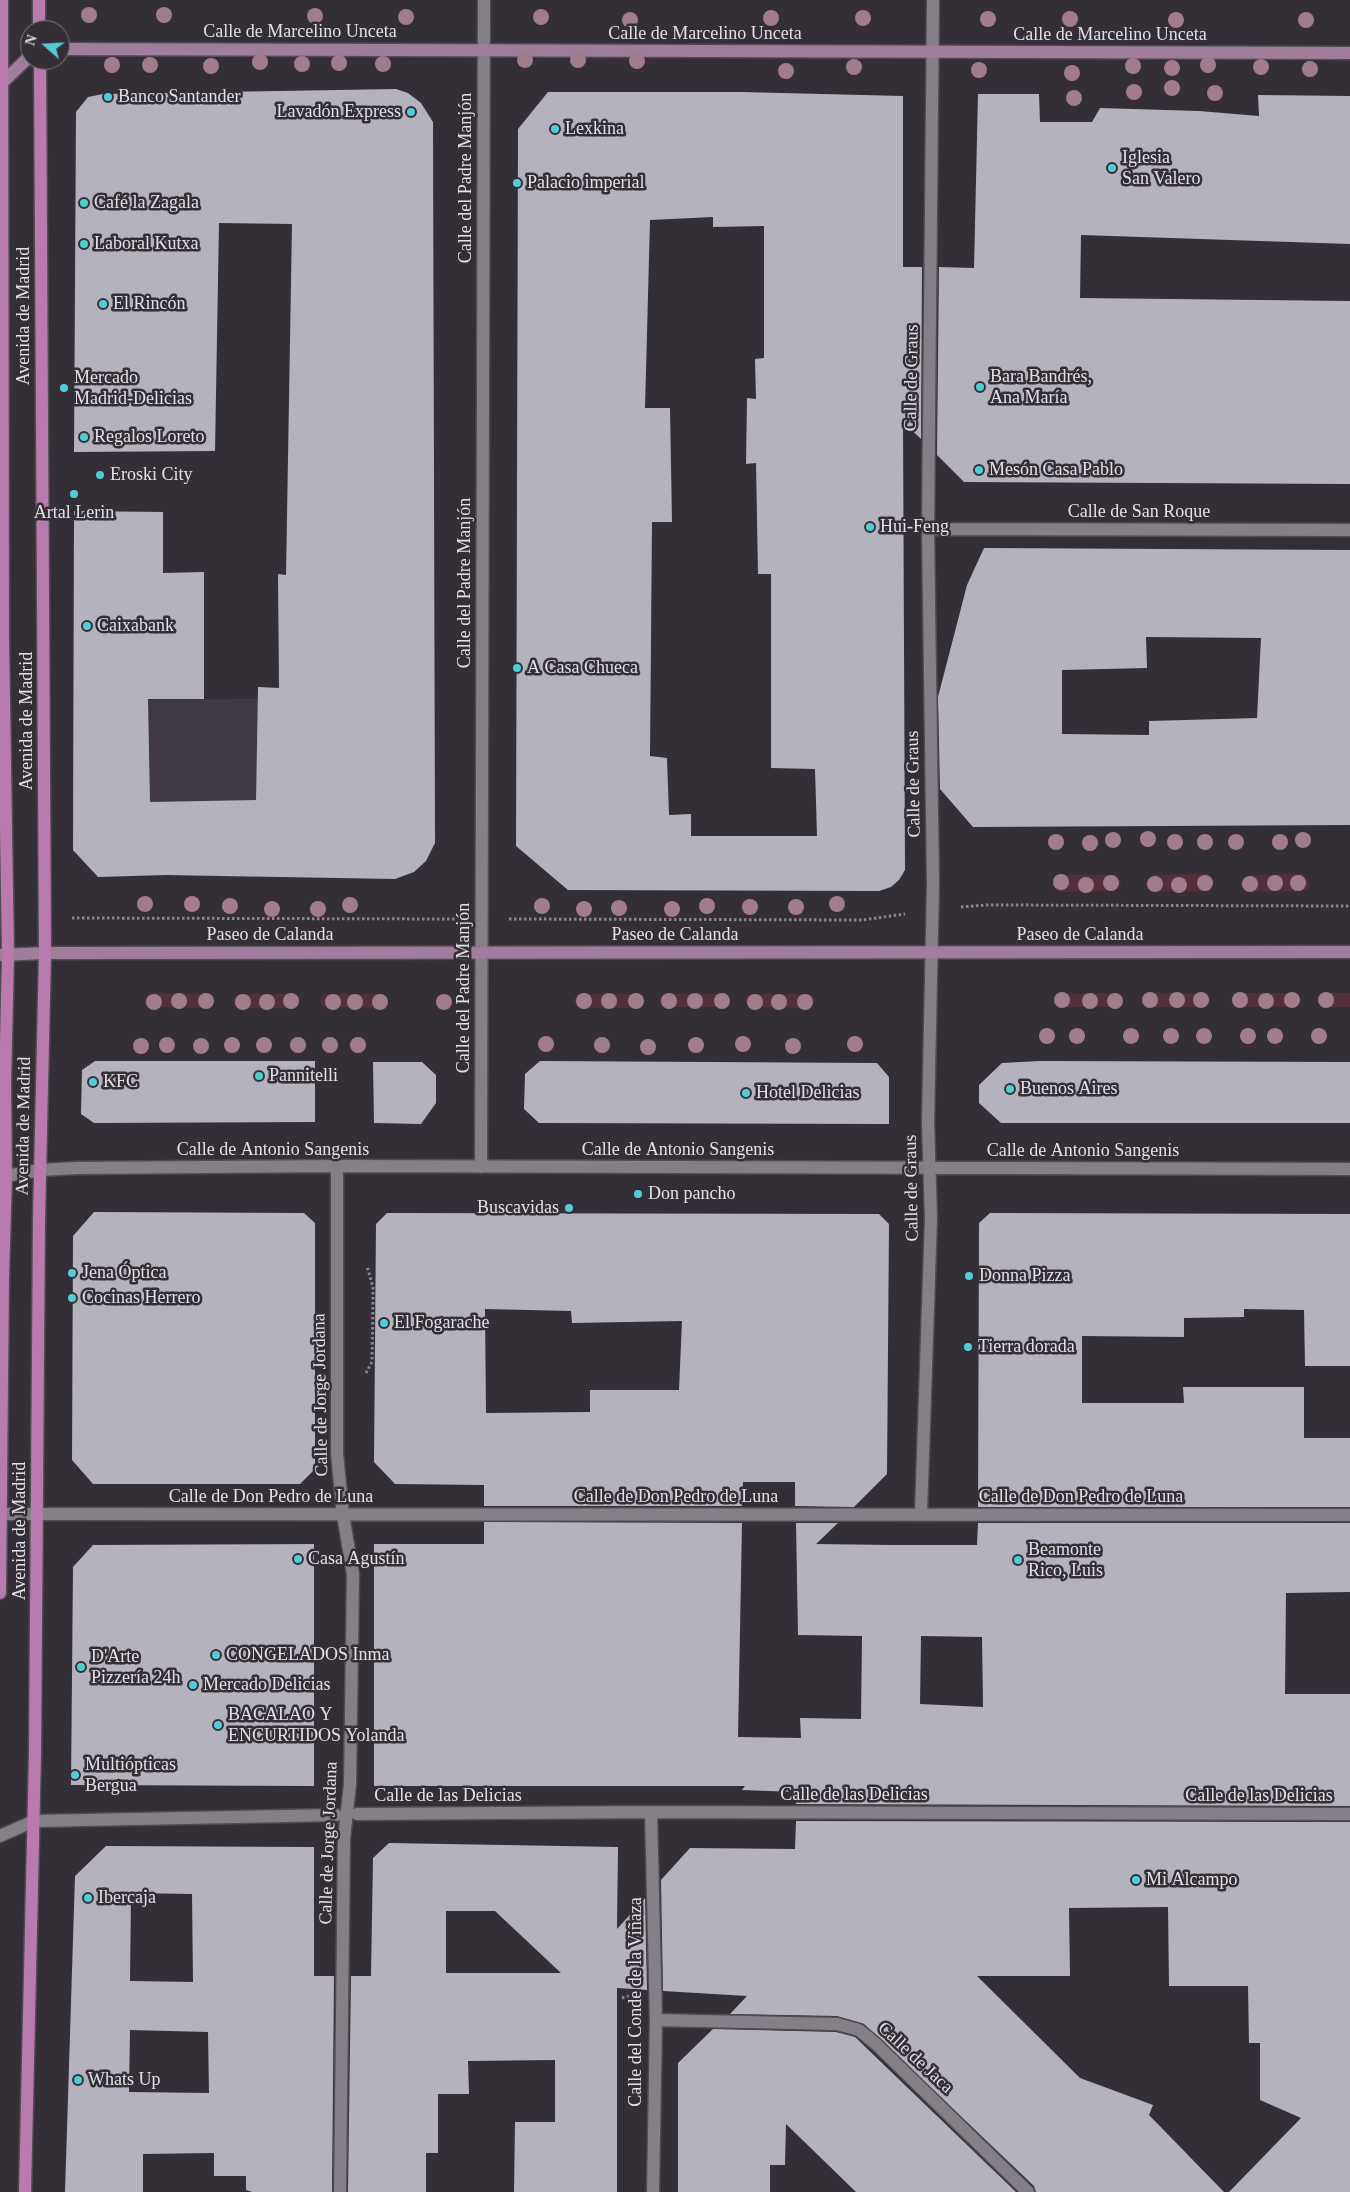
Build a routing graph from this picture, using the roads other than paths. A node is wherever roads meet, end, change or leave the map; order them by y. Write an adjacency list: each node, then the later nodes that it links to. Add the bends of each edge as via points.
1 (2, 0): 12 (main road, Avenida de Madrid)
2 (39, 0): 5 (main road)
3 (484, 0): 7 (street, Calle del Padre Manjón)
4 (932, 0): 8 (street, Calle de Graus)
5 (40, 20)
6 (70, 49): 7 (main road, Calle de Marcelino Unceta)
7 (484, 50): 8 (main road, Calle de Marcelino Unceta); 20 (street, Calle del Padre Manjón)
8 (932, 52): 9 (main road, Calle de Marcelino Unceta); 14 (street, Calle de Graus)
9 (1350, 53)
10 (20, 66): 12 (main road)
11 (40, 70): 19 (main road, Avenida de Madrid)
12 (4, 81): 13 (main road, Avenida de Madrid)
13 (2, 362): 16 (main road, Avenida de Madrid)
14 (928, 529): 15 (street, Calle de San Roque); 17 (street, Calle de Graus)
15 (1350, 530)
16 (2, 638): 21 (main road, Avenida de Madrid)
17 (932, 952): 18 (main road, Paseo de Calanda); 20 (main road, Paseo de Calanda); 24 (street, Calle de Graus)
18 (1350, 952)
19 (45, 953): 20 (main road, Paseo de Calanda); 21 (main road, Paseo de Calanda); 26 (main road, Avenida de Madrid)
20 (481, 953): 23 (street, Calle del Padre Manjón)
21 (4, 955): 27 (main road, Avenida de Madrid)
22 (337, 1166): 23 (street, Calle de Antonio Sangenis); 26 (street, Calle de Antonio Sangenis); 32 (street, Calle de Jorge Jordana, via 338,1453)
23 (481, 1167): 24 (street, Calle de Antonio Sangenis)
24 (930, 1168): 25 (street, Calle de Antonio Sangenis); 31 (street, Calle de Graus)
25 (1350, 1168)
26 (40, 1170): 27 (street, Calle de Antonio Sangenis); 30 (main road, Avenida de Madrid)
27 (6, 1176): 28 (main road, Avenida de Madrid)
28 (1, 1278): 29 (main road, Avenida de Madrid)
29 (2, 1514): 30 (street, Calle de Don Pedro de Luna); 34 (main road, Avenida de Madrid)
30 (38, 1514): 32 (street, Calle de Don Pedro de Luna); 39 (main road, Avenida de Madrid)
31 (921, 1514): 32 (street, Calle de Don Pedro de Luna); 33 (street, Calle de Don Pedro de Luna)
32 (343, 1515): 43 (street, Calle de Jorge Jordana, via 353,1574 350,1784 344,1839)
33 (1350, 1515)
34 (0, 1594)
35 (651, 1812): 36 (street, Calle de las Delicias); 37 (street, Calle de las Delicias); 41 (street, Calle del Conde de la Viñaza)
36 (357, 1814)
37 (1350, 1814)
38 (336, 1815): 39 (street)
39 (34, 1821): 40 (street); 42 (main road, Avenida de Madrid)
40 (0, 1836)
41 (656, 2020): 44 (street, Calle del Conde de la Viñaza); 45 (street, Calle de Jaca, via 838,2024 859,2030)
42 (25, 2192)
43 (340, 2192)
44 (653, 2192)
45 (1028, 2192)

